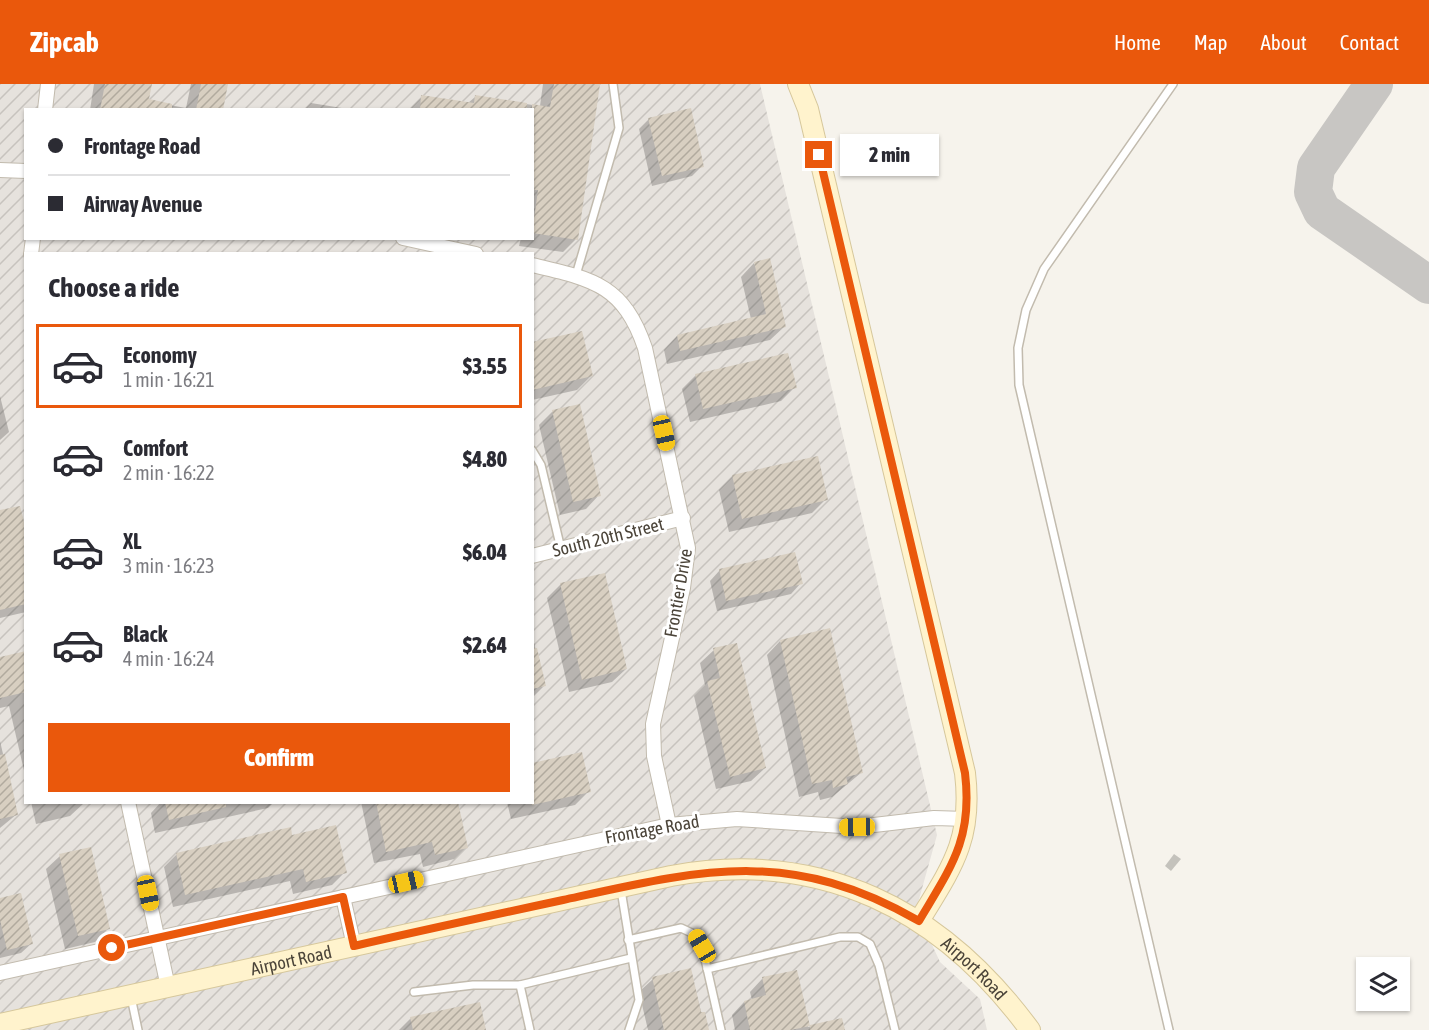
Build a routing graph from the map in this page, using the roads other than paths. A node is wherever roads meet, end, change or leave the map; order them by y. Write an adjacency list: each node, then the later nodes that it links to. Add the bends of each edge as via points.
1 (48, 84): 5 (street)
2 (613, 84): 11 (lane, via 619,128)
3 (798, 84): 17 (main road, via 808,109 958,739 966,782)
4 (1173, 84): 39 (lane, via 1044,269 1026,310 1018,348 1019,385)
5 (45, 108)
6 (0, 170): 7 (street)
7 (24, 171)
8 (412, 240): 9 (street)
9 (467, 252)
10 (534, 265): 11 (street, Frontier Drive)
11 (576, 275): 13 (street, Frontier Drive, via 610,292 640,333)
12 (534, 453): 14 (lane, via 541,465)
13 (683, 518): 14 (street, South 20th Street); 18 (street, Frontier Drive, via 688,548 686,572 655,709 653,734)
14 (561, 549): 15 (street, South 20th Street)
15 (534, 556)
16 (128, 804): 22 (street)
17 (967, 819): 18 (street, Frontage Road, via 934,818 851,828 737,819); 21 (main road, via 956,857)
18 (669, 825): 20 (street, Frontage Road)
19 (620, 887): 21 (main road, Airport Road, via 702,872 780,873 859,891); 23 (lane); 24 (main road, Airport Road)
20 (343, 897): 22 (street, Frontage Road); 24 (street)
21 (919, 921): 38 (main road, Airport Road, via 978,966)
22 (158, 939): 27 (street, Frontage Road); 29 (street)
23 (628, 940): 25 (lane); 26 (lane, via 681,928 694,934 702,946)
24 (354, 946): 29 (main road, Airport Road)
25 (631, 958): 28 (lane); 35 (lane, via 639,1000)
26 (707, 969): 36 (lane); 37 (lane, via 840,937 858,937 870,944 879,964)
27 (0, 973)
28 (520, 985): 30 (lane, via 473,985); 34 (lane)
29 (168, 987): 31 (main road, Airport Road)
30 (414, 992)
31 (131, 995): 32 (main road, Airport Road); 33 (lane)
32 (0, 1024)
33 (138, 1030)
34 (530, 1030)
35 (629, 1030)
36 (721, 1030)
37 (895, 1030)
38 (1030, 1030)
39 (1169, 1030)

